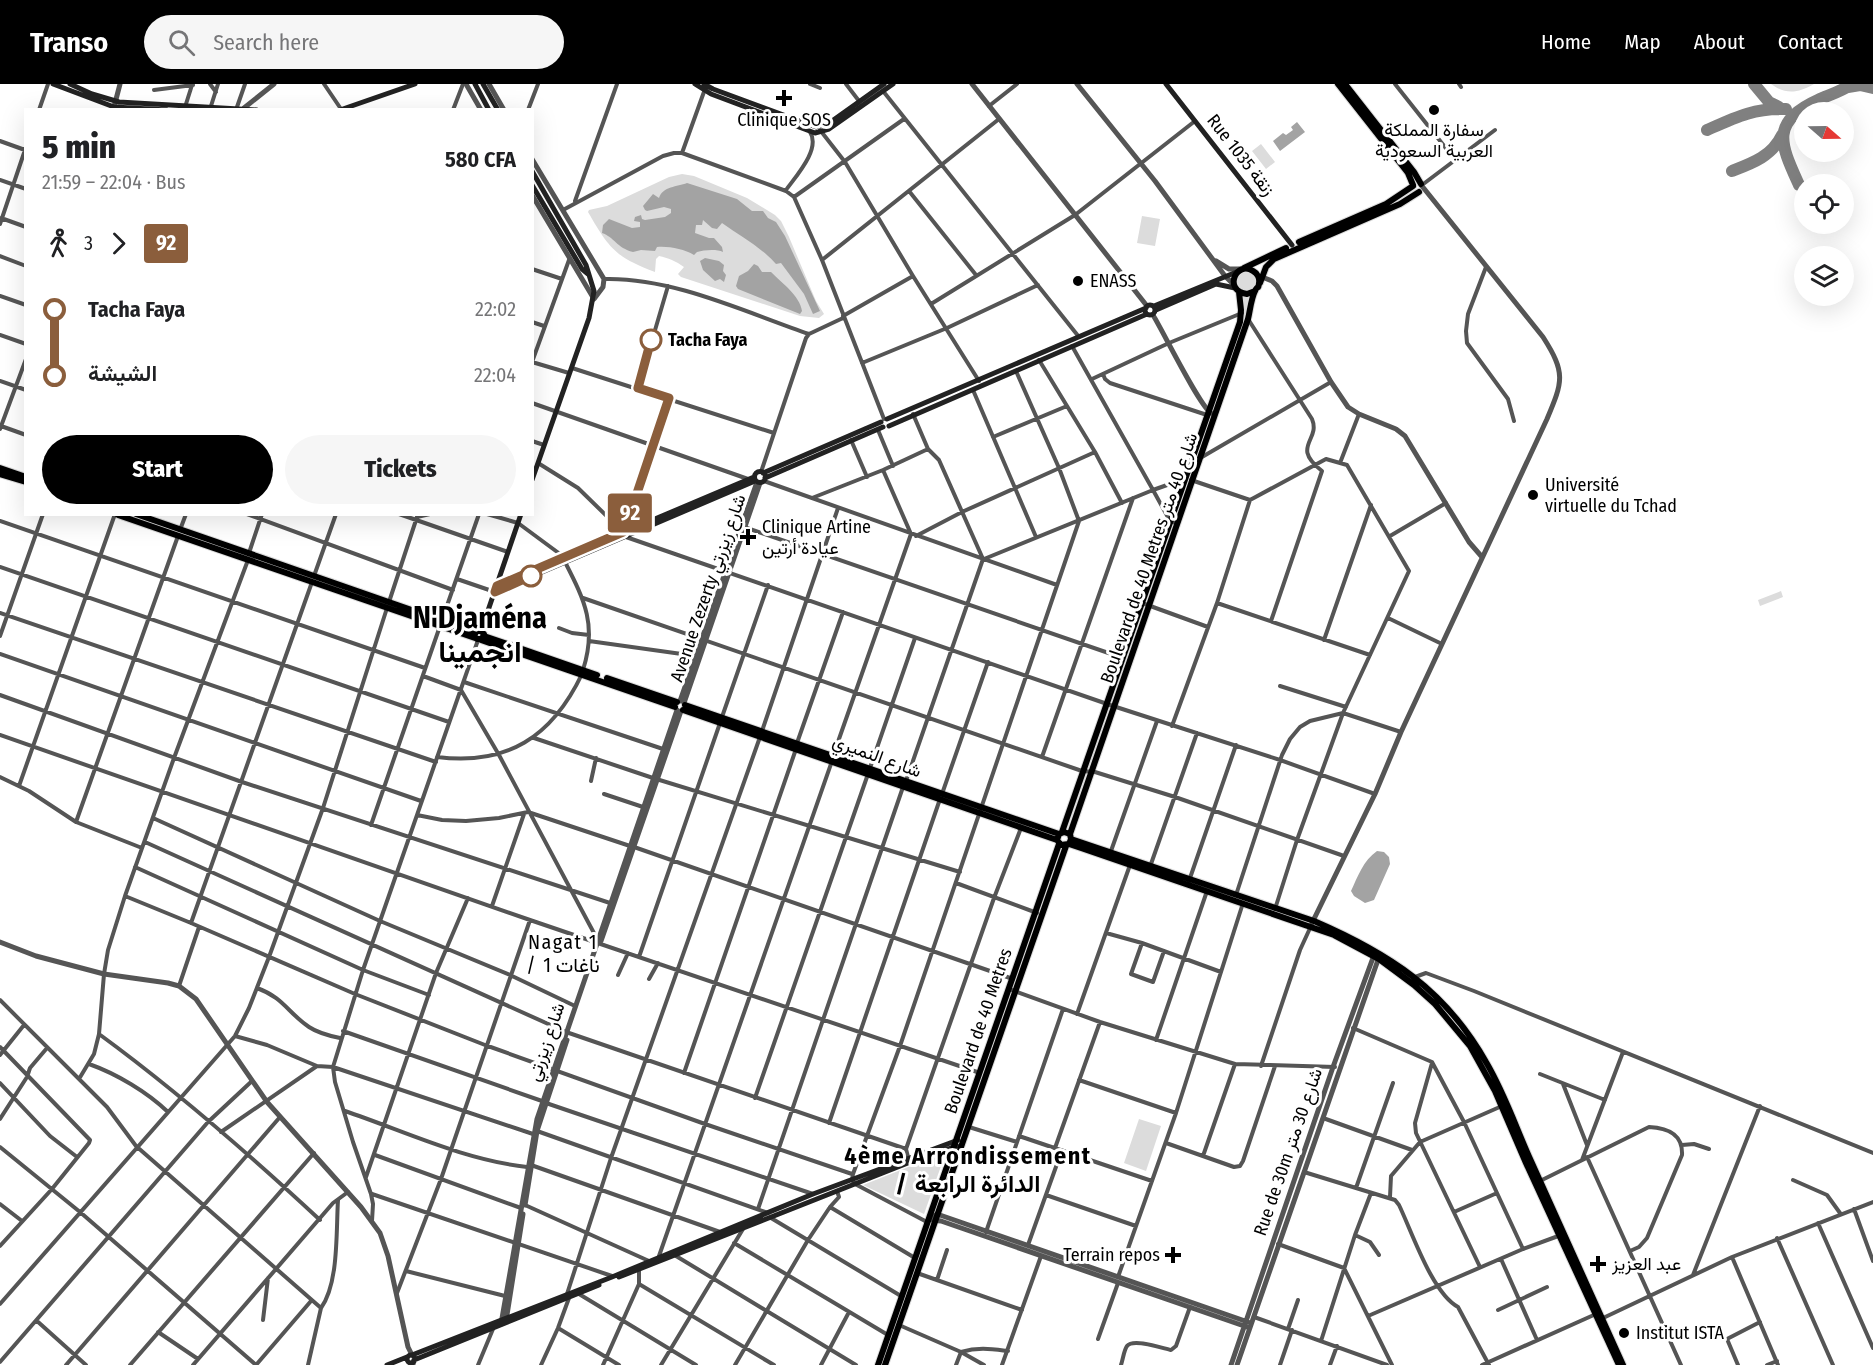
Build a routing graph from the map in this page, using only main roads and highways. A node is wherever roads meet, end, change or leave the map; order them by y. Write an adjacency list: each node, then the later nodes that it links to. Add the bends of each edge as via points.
1 (53, 84): 13 (main road)
2 (70, 84): 13 (main road)
3 (414, 84): 16 (main road)
4 (475, 84): 17 (main road)
5 (483, 84): 18 (main road)
6 (695, 84): 11 (main road)
7 (893, 84): 12 (main road)
8 (1166, 84): 23 (main road, Rue 1035 زنقة)
9 (1338, 84): 21 (main road)
10 (1345, 84): 21 (main road, via 1414,172)
11 (705, 86): 19 (main road); 19 (main road, via 810,132)
12 (883, 87): 19 (main road); 19 (main road)
13 (114, 106): 14 (main road); 15 (main road, via 186,104)
14 (140, 108)
15 (244, 108)
16 (347, 108)
17 (488, 108)
18 (497, 108)
19 (821, 132)
20 (534, 174): 25 (main road)
21 (1418, 187): 23 (main road); 27 (main road, via 1400,204 1274,259)
22 (535, 198): 25 (main road)
23 (1292, 246): 24 (main road)
24 (1242, 270): 26 (main road, via 1234,278); 27 (main road, via 1256,273); 28 (main road)
25 (588, 274): 33 (main road, via 594,300)
26 (1236, 288): 27 (main road, via 1247,294); 28 (main road, via 1216,284); 29 (main road, Boulevard de 40 Metres شارع 40 متر, via 1242,313)
27 (1257, 288): 29 (main road, Boulevard de 40 Metres شارع 40 متر)
28 (1150, 310): 30 (main road); 30 (main road, via 1016,371)
29 (1210, 414): 36 (main road, Boulevard de 40 Metres شارع 40 متر); 36 (main road, Boulevard de 40 Metres شارع 40 متر, via 1199,458)
30 (884, 424): 35 (main road); 35 (main road)
31 (0, 468): 34 (main road)
32 (0, 474): 37 (main road)
33 (534, 474)
34 (24, 476)
35 (759, 478): 42 (main road)
36 (1188, 480): 43 (main road, Boulevard de 40 Metres شارع 40 متر)
37 (24, 481)
38 (124, 516): 41 (main road)
39 (141, 516): 41 (main road)
40 (520, 516): 42 (main road)
41 (179, 533): 44 (main road, شارع النميري)
42 (496, 589): 44 (main road)
43 (1145, 604): 45 (main road, Boulevard de 40 Metres شارع 40 متر); 45 (main road, Boulevard de 40 Metres شارع 40 متر, via 1123,658)
44 (479, 636): 46 (main road, شارع النميري)
45 (1110, 705): 47 (main road, Boulevard de 40 Metres شارع 40 متر, via 1091,772); 47 (main road, Boulevard de 40 Metres شارع 40 متر, via 1083,771)
46 (981, 810): 47 (main road, شارع النميري); 47 (main road, شارع النميري)
47 (1064, 839): 48 (main road); 48 (main road, via 1111,851); 51 (main road, Boulevard de 40 Metres, via 1042,912); 51 (main road, Boulevard de 40 Metres, via 1034,913)
48 (1131, 861): 49 (main road); 49 (main road, via 1151,864)
49 (1189, 881): 50 (main road); 50 (main road, via 1207,891)
50 (1235, 897): 65 (main road, via 1312,923 1377,954 1412,979 1457,1028 1505,1105)
51 (1015, 980): 52 (main road, Boulevard de 40 Metres)
52 (983, 1074): 53 (main road, Boulevard de 40 Metres); 54 (main road, Boulevard de 40 Metres)
53 (962, 1143): 54 (main road); 57 (main road, Boulevard de 40 Metres)
54 (955, 1144): 55 (main road); 55 (main road); 57 (main road, Boulevard de 40 Metres)
55 (853, 1179): 56 (main road); 56 (main road, via 837,1191)
56 (770, 1216): 58 (main road, via 659,1256); 58 (main road)
57 (933, 1218): 59 (main road, Boulevard de 40 Metres); 59 (main road, Boulevard de 40 Metres, via 915,1258)
58 (568, 1296): 60 (main road)
59 (905, 1299): 63 (main road, Boulevard de 40 Metres); 64 (main road, Boulevard de 40 Metres)
60 (411, 1360): 61 (main road); 62 (main road)
61 (387, 1365)
62 (401, 1365)
63 (878, 1365)
64 (885, 1365)
65 (1621, 1365)

